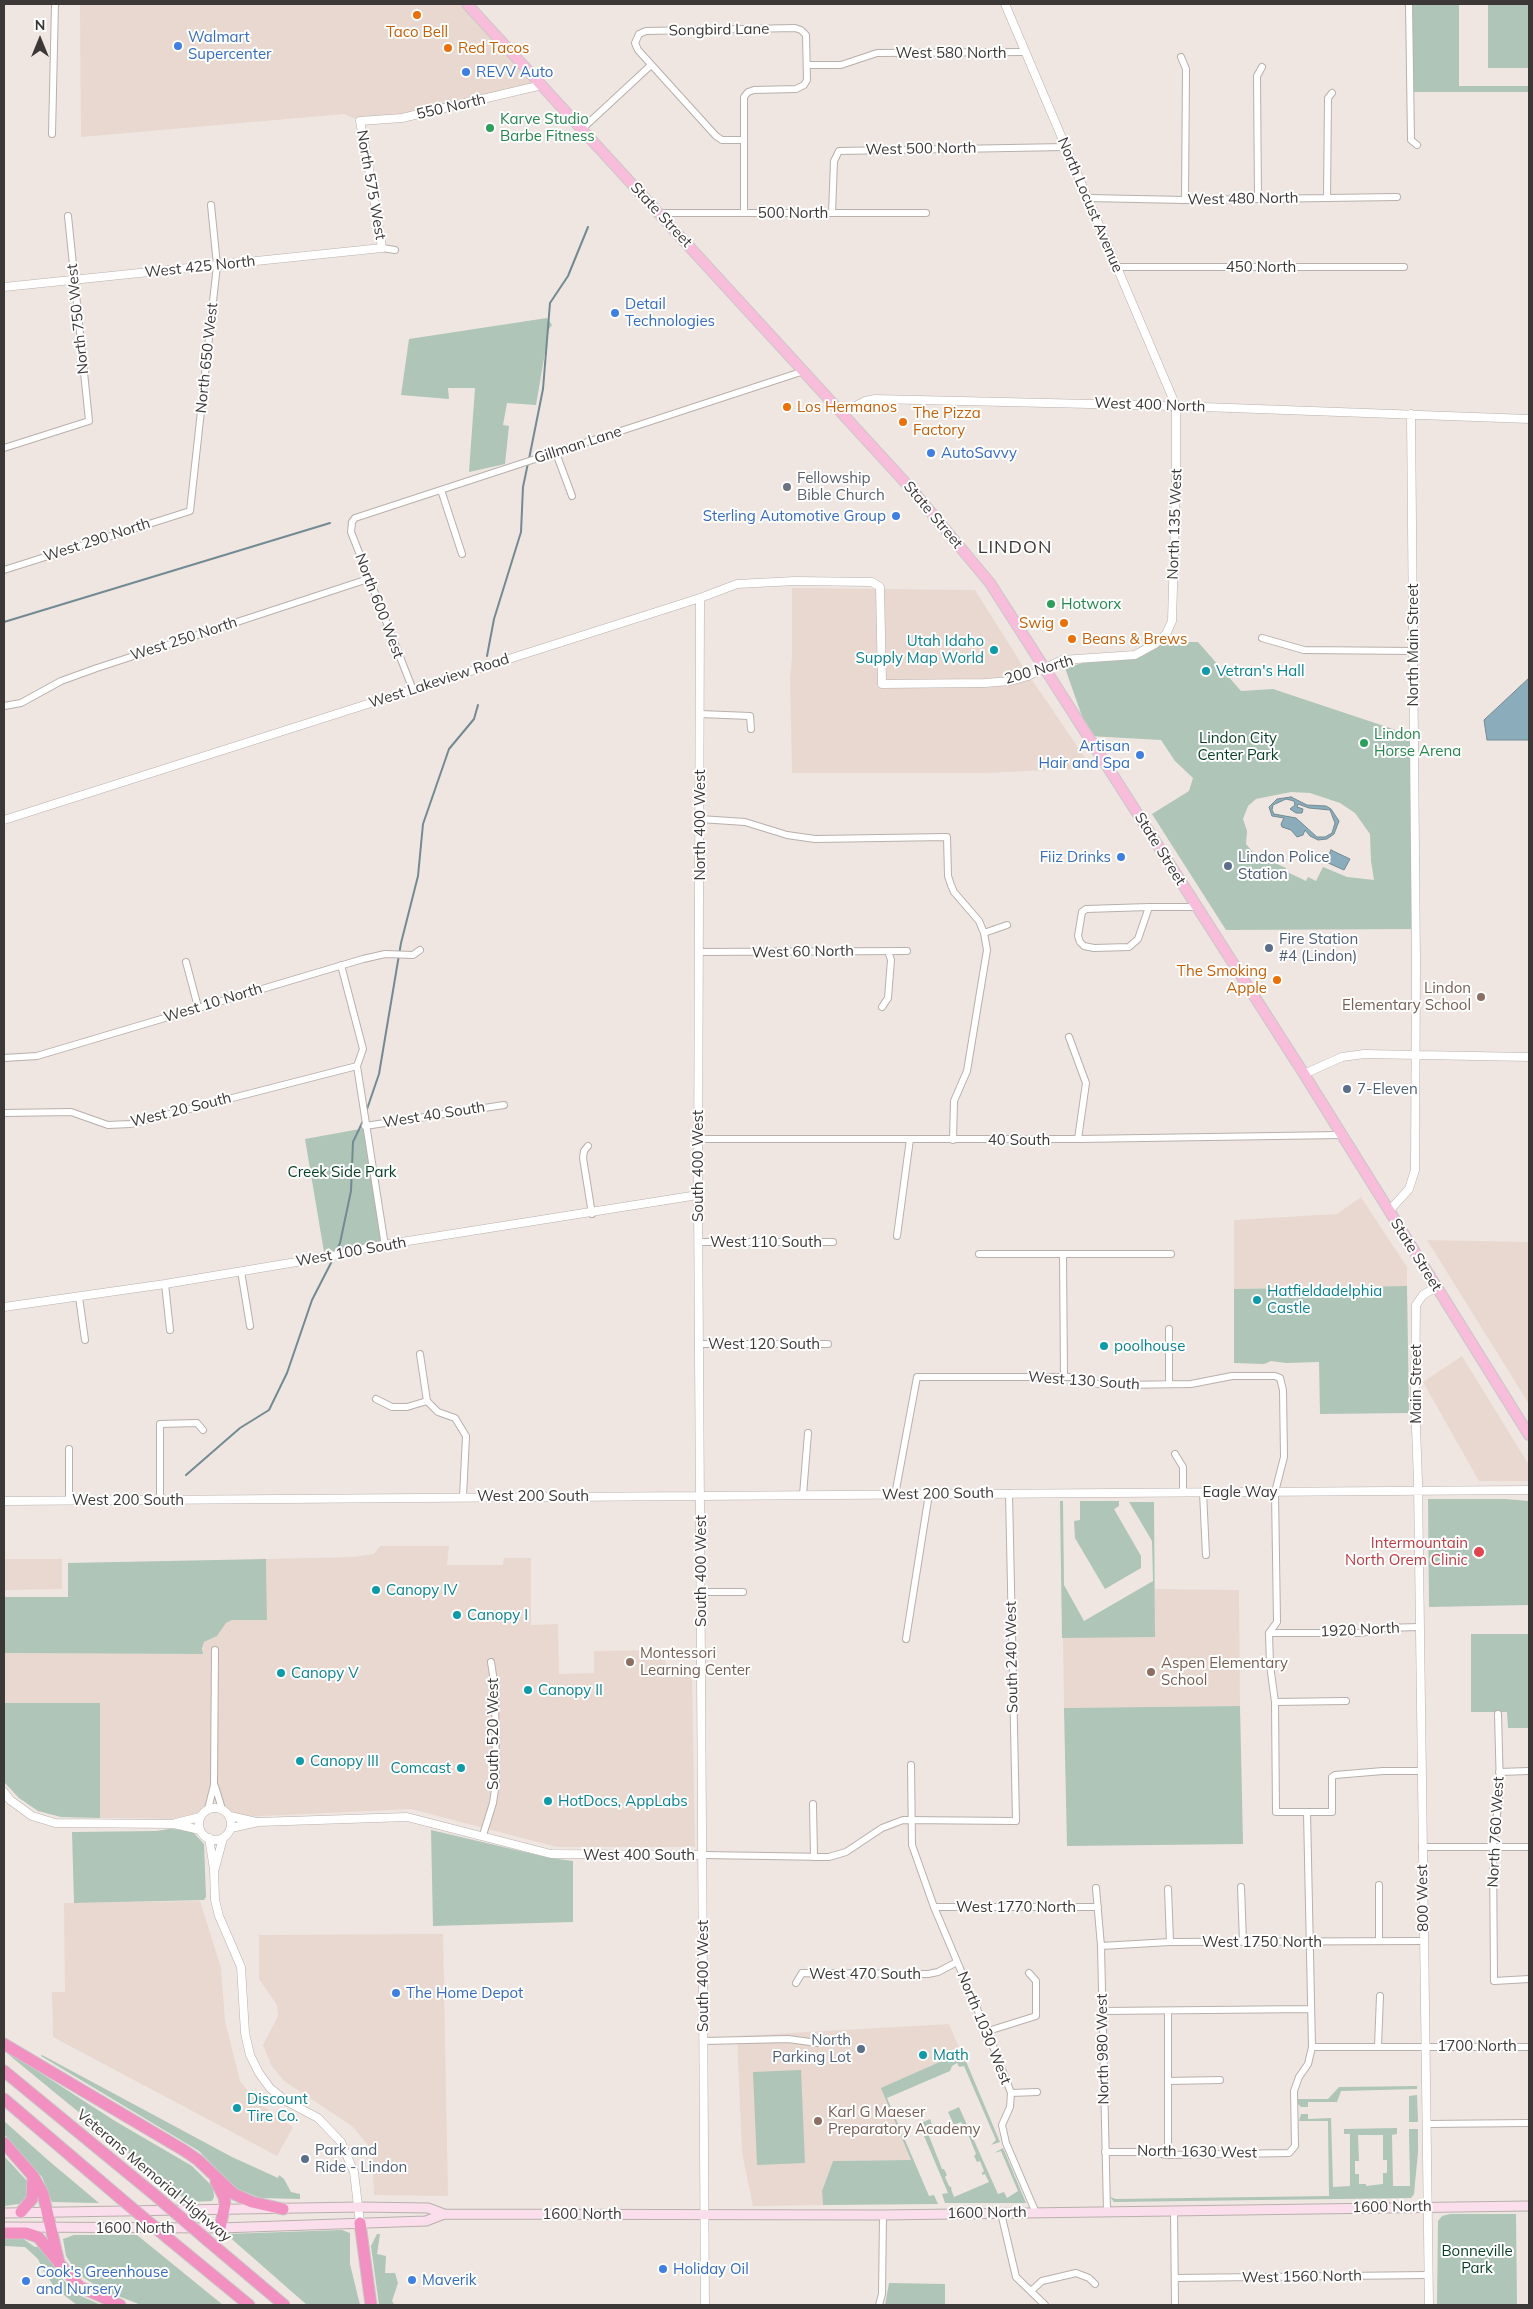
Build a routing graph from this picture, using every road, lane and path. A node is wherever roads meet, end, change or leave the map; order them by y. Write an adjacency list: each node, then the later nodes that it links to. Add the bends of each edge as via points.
1 (56, 4): 14 (street)
2 (467, 4): 10 (main road, State Street)
3 (1005, 4): 5 (street, North Locust Avenue)
4 (1409, 4): 16 (street, via 1411,140)
5 (1025, 52): 8 (street, West 580 North, via 876,54 841,65); 17 (street, North Locust Avenue)
6 (1180, 57): 22 (street, via 1186,69)
7 (651, 65): 8 (street, Songbird Lane, via 638,50 636,38 646,31 795,28 804,32 807,40); 13 (street); 15 (street, via 718,138)
8 (807, 65): 15 (street, via 804,85 796,89 748,92 744,100)
9 (1262, 67): 21 (street, via 1257,76)
10 (542, 85): 12 (street, 550 North, via 402,118); 13 (main road, State Street)
11 (1332, 93): 20 (street, via 1328,98)
12 (360, 122): 29 (street, North 575 West)
13 (582, 129): 24 (main road, State Street)
14 (52, 134)
15 (744, 140): 25 (street)
16 (1417, 145)
17 (1066, 148): 19 (street, North Locust Avenue); 26 (street, West 500 North, via 840,151 834,161)
18 (1397, 197): 20 (street, West 480 North)
19 (1089, 198): 22 (street, West 480 North); 32 (street, North Locust Avenue)
20 (1327, 198): 21 (street, West 480 North)
21 (1258, 199): 22 (street, West 480 North)
22 (1184, 200)
23 (211, 206): 31 (street, North 650 West)
24 (660, 213): 25 (street, 500 North); 36 (main road, State Street)
25 (744, 213): 26 (street, 500 North)
26 (832, 213): 27 (street, 500 North)
27 (926, 213)
28 (68, 216): 34 (street, North 750 West)
29 (382, 248): 30 (street, West 425 North); 31 (street, West 425 North)
30 (395, 250)
31 (217, 265): 34 (street, West 425 North); 45 (street, North 650 West)
32 (1117, 267): 33 (street, 450 North); 37 (street, North Locust Avenue)
33 (1404, 267)
34 (74, 280): 35 (street, West 425 North); 41 (street, North 750 West, via 89,421)
35 (4, 287)
36 (804, 371): 38 (main road, State Street); 42 (street, Gillman Lane)
37 (1176, 406): 38 (street, West 400 North, via 889,400 865,401); 39 (street, West 400 North); 52 (street, North 135 West, via 1172,612 1170,626)
38 (843, 413): 54 (main road, State Street, via 990,583)
39 (1411, 414): 40 (street, West 400 North); 53 (street, North Main Street)
40 (1529, 419)
41 (4, 448)
42 (556, 453): 43 (street, Gillman Lane); 44 (street)
43 (441, 490): 46 (street, Gillman Lane); 47 (street)
44 (572, 496)
45 (190, 511): 48 (street, West 290 North)
46 (353, 521): 49 (street, North 600 West, via 350,532)
47 (462, 554)
48 (4, 570)
49 (368, 579): 56 (street, North 600 West); 57 (street, West 250 North, via 70,678 21,703)
50 (700, 598): 55 (street, West Lakeview Road, via 737,584 757,582 872,582 880,587); 56 (street, West Lakeview Road); 58 (street, North 400 West)
51 (1262, 638): 53 (street, via 1304,650)
52 (1161, 639): 54 (street, 200 North, via 1135,655 1062,660)
53 (1413, 651): 76 (street, North Main Street)
54 (1044, 668): 55 (street, 200 North, via 1010,681); 63 (main road, State Street)
55 (882, 684)
56 (412, 690): 61 (street, West Lakeview Road)
57 (4, 706)
58 (700, 714): 59 (street, via 750,716); 60 (street, North 400 West)
59 (751, 729)
60 (700, 819): 65 (street, via 745,822 786,835 815,838 947,837 950,885 974,913); 69 (street, North 400 West)
61 (4, 820)
62 (1149, 907): 62 (street, via 1086,909 1082,912 1080,942 1094,948 1129,947 1138,939); 63 (street)
63 (1197, 907): 80 (main road, State Street)
64 (1007, 925): 65 (street)
65 (984, 933): 88 (street, via 986,957 967,1071 954,1101)
66 (420, 950): 71 (street, West 10 North, via 413,955 385,954)
67 (888, 951): 68 (street, West 60 North); 69 (street, West 60 North); 73 (street, via 891,960 888,998)
68 (907, 951)
69 (699, 952): 75 (street, North 400 West)
70 (186, 962): 72 (street)
71 (341, 965): 72 (street, West 10 North); 79 (street, via 363,1049)
72 (198, 1007): 78 (street, West 10 North, via 37,1056)
73 (882, 1007)
74 (1069, 1037): 87 (street, via 1086,1083)
75 (698, 1052): 85 (street, South 400 West)
76 (1415, 1056): 77 (street); 80 (street, via 1364,1054 1342,1057); 91 (street, via 1415,1170 1409,1189)
77 (1529, 1057)
78 (4, 1058)
79 (357, 1066): 82 (street, West 20 South, via 131,1124 108,1125 71,1112); 83 (street)
80 (1304, 1074): 84 (main road, State Street)
81 (504, 1105): 83 (street, West 40 South)
82 (4, 1113)
83 (365, 1126): 96 (street)
84 (1341, 1135): 87 (street, 40 South); 91 (main road, State Street)
85 (698, 1139): 86 (street, 40 South); 90 (street, South 400 West)
86 (910, 1139): 88 (street, 40 South); 93 (street)
87 (1078, 1139): 88 (street, 40 South)
88 (953, 1140)
89 (588, 1146): 92 (street, via 583,1158)
90 (698, 1196): 92 (street, West 100 South); 94 (street, South 400 West)
91 (1389, 1211): 102 (main road, State Street)
92 (592, 1214): 96 (street, West 100 South)
93 (897, 1236)
94 (699, 1242): 95 (street, West 110 South); 109 (street, South 400 West)
95 (833, 1242)
96 (384, 1246): 100 (street, West 100 South)
97 (979, 1254): 98 (street)
98 (1063, 1254): 99 (street); 112 (street)
99 (1171, 1254)
100 (241, 1272): 101 (street, West 100 South); 105 (street)
101 (165, 1284): 103 (street, West 100 South); 107 (street)
102 (1436, 1286): 118 (main road, State Street); 121 (street, Main Street, via 1416,1305)
103 (79, 1297): 104 (street, West 100 South); 108 (street)
104 (4, 1307)
105 (250, 1326)
106 (1169, 1329): 113 (street)
107 (170, 1330)
108 (85, 1340)
109 (699, 1344): 110 (street, West 120 South); 129 (street, South 400 West)
110 (828, 1344)
111 (420, 1354): 115 (street)
112 (1064, 1377): 113 (street, West 130 South, via 1098,1384); 131 (street, West 130 South, via 917,1377)
113 (1169, 1384): 125 (street, West 130 South, via 1190,1384 1232,1376 1280,1378 1284,1457)
114 (376, 1400): 115 (street, via 392,1406)
115 (427, 1401): 132 (street, via 438,1412 455,1418 466,1436)
116 (203, 1430): 133 (street, via 197,1423 160,1424)
117 (808, 1433): 130 (street)
118 (1529, 1435)
119 (68, 1449): 135 (street)
120 (1176, 1454): 123 (street, via 1182,1468)
121 (1418, 1490): 122 (street, Eagle Way); 125 (street, Eagle Way); 139 (street, 800 West)
122 (1529, 1490)
123 (1183, 1492): 124 (street, Eagle Way); 127 (street, Eagle Way)
124 (1203, 1492): 125 (street, Eagle Way); 136 (street)
125 (1275, 1492): 140 (street, via 1277,1622)
126 (1009, 1493): 127 (street, West 200 South); 128 (street, West 200 South); 160 (street, South 240 West)
127 (1062, 1493)
128 (929, 1494): 131 (street, West 200 South); 141 (street)
129 (700, 1495): 130 (street, West 200 South); 132 (street, West 200 South); 137 (street, South 400 West)
130 (803, 1495): 131 (street, West 200 South)
131 (895, 1495)
132 (463, 1497): 133 (street, West 200 South)
133 (160, 1500): 135 (street, West 200 South)
134 (4, 1501): 135 (street, West 200 South)
135 (69, 1501)
136 (1206, 1554)
137 (701, 1592): 138 (street); 171 (street, South 400 West)
138 (744, 1592)
139 (1420, 1627): 140 (street, 1920 North, via 1383,1628 1362,1633); 148 (street, 800 West)
140 (1269, 1633): 145 (street)
141 (906, 1639)
142 (215, 1650): 151 (street)
143 (491, 1662): 165 (street, South 520 West, via 496,1776 493,1803)
144 (1346, 1701): 145 (street)
145 (1275, 1702): 156 (street, via 1276,1812)
146 (1498, 1714): 150 (street, North 760 West)
147 (911, 1765): 159 (street, North 1030 West)
148 (1422, 1771): 156 (street, via 1336,1775 1332,1777 1332,1812); 168 (street, 800 West)
149 (1529, 1771): 150 (street)
150 (1499, 1772): 169 (street, North 760 West)
151 (214, 1785): 154 (street); 155 (street)
152 (4, 1792): 162 (street, via 32,1816 55,1823)
153 (814, 1804): 172 (street)
154 (208, 1809): 155 (street); 158 (street)
155 (222, 1809): 157 (street, West 400 South)
156 (1308, 1812): 184 (street)
157 (230, 1816): 161 (street, West 400 South); 163 (street)
158 (200, 1817): 162 (street); 164 (street)
159 (912, 1820): 160 (street, West 400 South); 172 (street, West 400 South, via 882,1828 846,1852); 178 (street, North 1030 West, via 912,1845)
160 (1016, 1821)
161 (258, 1822): 163 (street, West 400 South); 165 (street, West 400 South, via 407,1817)
162 (174, 1824): 164 (street)
163 (231, 1828): 167 (street)
164 (200, 1830): 166 (street)
165 (483, 1835): 171 (street, West 400 South, via 551,1854)
166 (209, 1838): 167 (street); 173 (street)
167 (223, 1838): 173 (street)
168 (1422, 1847): 169 (street); 181 (street, 800 West)
169 (1493, 1847): 170 (street); 188 (street, North 760 West, via 1494,1981)
170 (1529, 1847)
171 (703, 1855): 172 (street, West 400 South); 195 (street, South 400 West)
172 (814, 1858)
173 (214, 1870): 217 (street, via 217,1908 241,1967 245,2032 254,2065 278,2095 318,2118 341,2142 354,2172)
174 (1379, 1885): 180 (street)
175 (1242, 1887): 183 (street)
176 (1096, 1888): 179 (street, North 980 West)
177 (1168, 1889): 182 (street)
178 (934, 1907): 179 (street, West 1770 North); 186 (street, North 1030 West)
179 (1098, 1907): 185 (street, North 980 West)
180 (1379, 1941): 181 (street, West 1750 North); 184 (street, West 1750 North)
181 (1423, 1941): 199 (street, 800 West)
182 (1170, 1942): 183 (street, West 1750 North); 185 (street, West 1750 North)
183 (1243, 1942): 184 (street, West 1750 North)
184 (1310, 1942): 191 (street)
185 (1101, 1946): 192 (street, North 980 West)
186 (957, 1962): 189 (street, West 470 South, via 928,1974 802,1973); 194 (street, North 1030 West)
187 (1029, 1973): 194 (street, via 1036,1981 1036,2016)
188 (1529, 1979)
189 (796, 1983)
190 (1380, 1996): 198 (street)
191 (1311, 2009): 193 (street); 200 (street)
192 (1102, 2011): 193 (street); 211 (street, North 980 West)
193 (1168, 2011): 204 (street)
194 (986, 2032): 206 (street, North 1030 West)
195 (704, 2041): 196 (street, via 788,2039); 228 (street, South 400 West)
196 (818, 2043)
197 (4, 2044): 213 (highway, via 185,2151)
198 (1378, 2046): 199 (street, 1700 North); 200 (street, 1700 North)
199 (1425, 2046): 201 (street, 1700 North); 209 (street, 800 West)
200 (1312, 2047): 212 (street, North 1630 West, via 1308,2064 1294,2091 1295,2146 1289,2153)
201 (1529, 2047)
202 (4, 2071): 242 (highway, Veterans Memorial Highway, bridge)
203 (1220, 2080): 204 (street)
204 (1168, 2082): 212 (street)
205 (1037, 2092): 206 (street)
206 (1011, 2093): 226 (street, North 1030 West, via 1010,2107 1002,2125 1006,2144)
207 (4, 2099): 241 (highway, bridge)
208 (1529, 2123): 209 (street)
209 (1427, 2124): 215 (street, 800 West)
210 (4, 2143): 214 (highway)
211 (1105, 2152): 212 (street, North 1630 West); 222 (street, North 980 West)
212 (1168, 2155)
213 (208, 2170): 218 (highway, via 234,2194); 219 (highway, via 224,2196)
214 (33, 2176): 221 (highway); 223 (highway, via 32,2199)
215 (1428, 2206): 216 (main road, 1600 North); 220 (main road, 1600 North); 236 (street, 800 West)
216 (1529, 2206)
217 (358, 2207): 218 (main road, 1600 North); 227 (main road, 1600 North, via 428,2208); 230 (street)
218 (283, 2209): 219 (main road, 1600 North)
219 (224, 2210): 221 (main road, 1600 North); 233 (highway)
220 (1174, 2210): 222 (main road, 1600 North); 237 (street)
221 (48, 2211): 223 (main road, 1600 North); 232 (highway)
222 (1107, 2211): 226 (main road, 1600 North)
223 (22, 2212): 224 (main road, 1600 North)
224 (4, 2213)
225 (1001, 2213): 226 (main road, 1600 North); 229 (main road, 1600 North); 239 (street, via 1016,2277)
226 (1036, 2213)
227 (444, 2214): 228 (main road, 1600 North); 230 (main road, 1600 North, via 426,2221)
228 (705, 2215): 229 (main road, 1600 North); 244 (street, South 400 West)
229 (883, 2215): 245 (street, via 882,2294)
230 (360, 2222): 233 (main road, 1600 North); 243 (highway)
231 (4, 2227): 232 (main road, 1600 North)
232 (50, 2227): 233 (main road, 1600 North); 235 (highway)
233 (220, 2228)
234 (4, 2232): 235 (highway, via 38,2237)
235 (59, 2263): 240 (highway, via 80,2287)
236 (1428, 2275): 237 (street, West 1560 North); 248 (street, 800 West)
237 (1175, 2278): 247 (street)
238 (1095, 2284): 239 (street, via 1076,2273 1042,2281)
239 (1031, 2291): 246 (street)
240 (120, 2305)
241 (249, 2305)
242 (284, 2305)
243 (370, 2305)
244 (706, 2305)
245 (879, 2305)
246 (1045, 2305)
247 (1175, 2305)
248 (1429, 2305)

